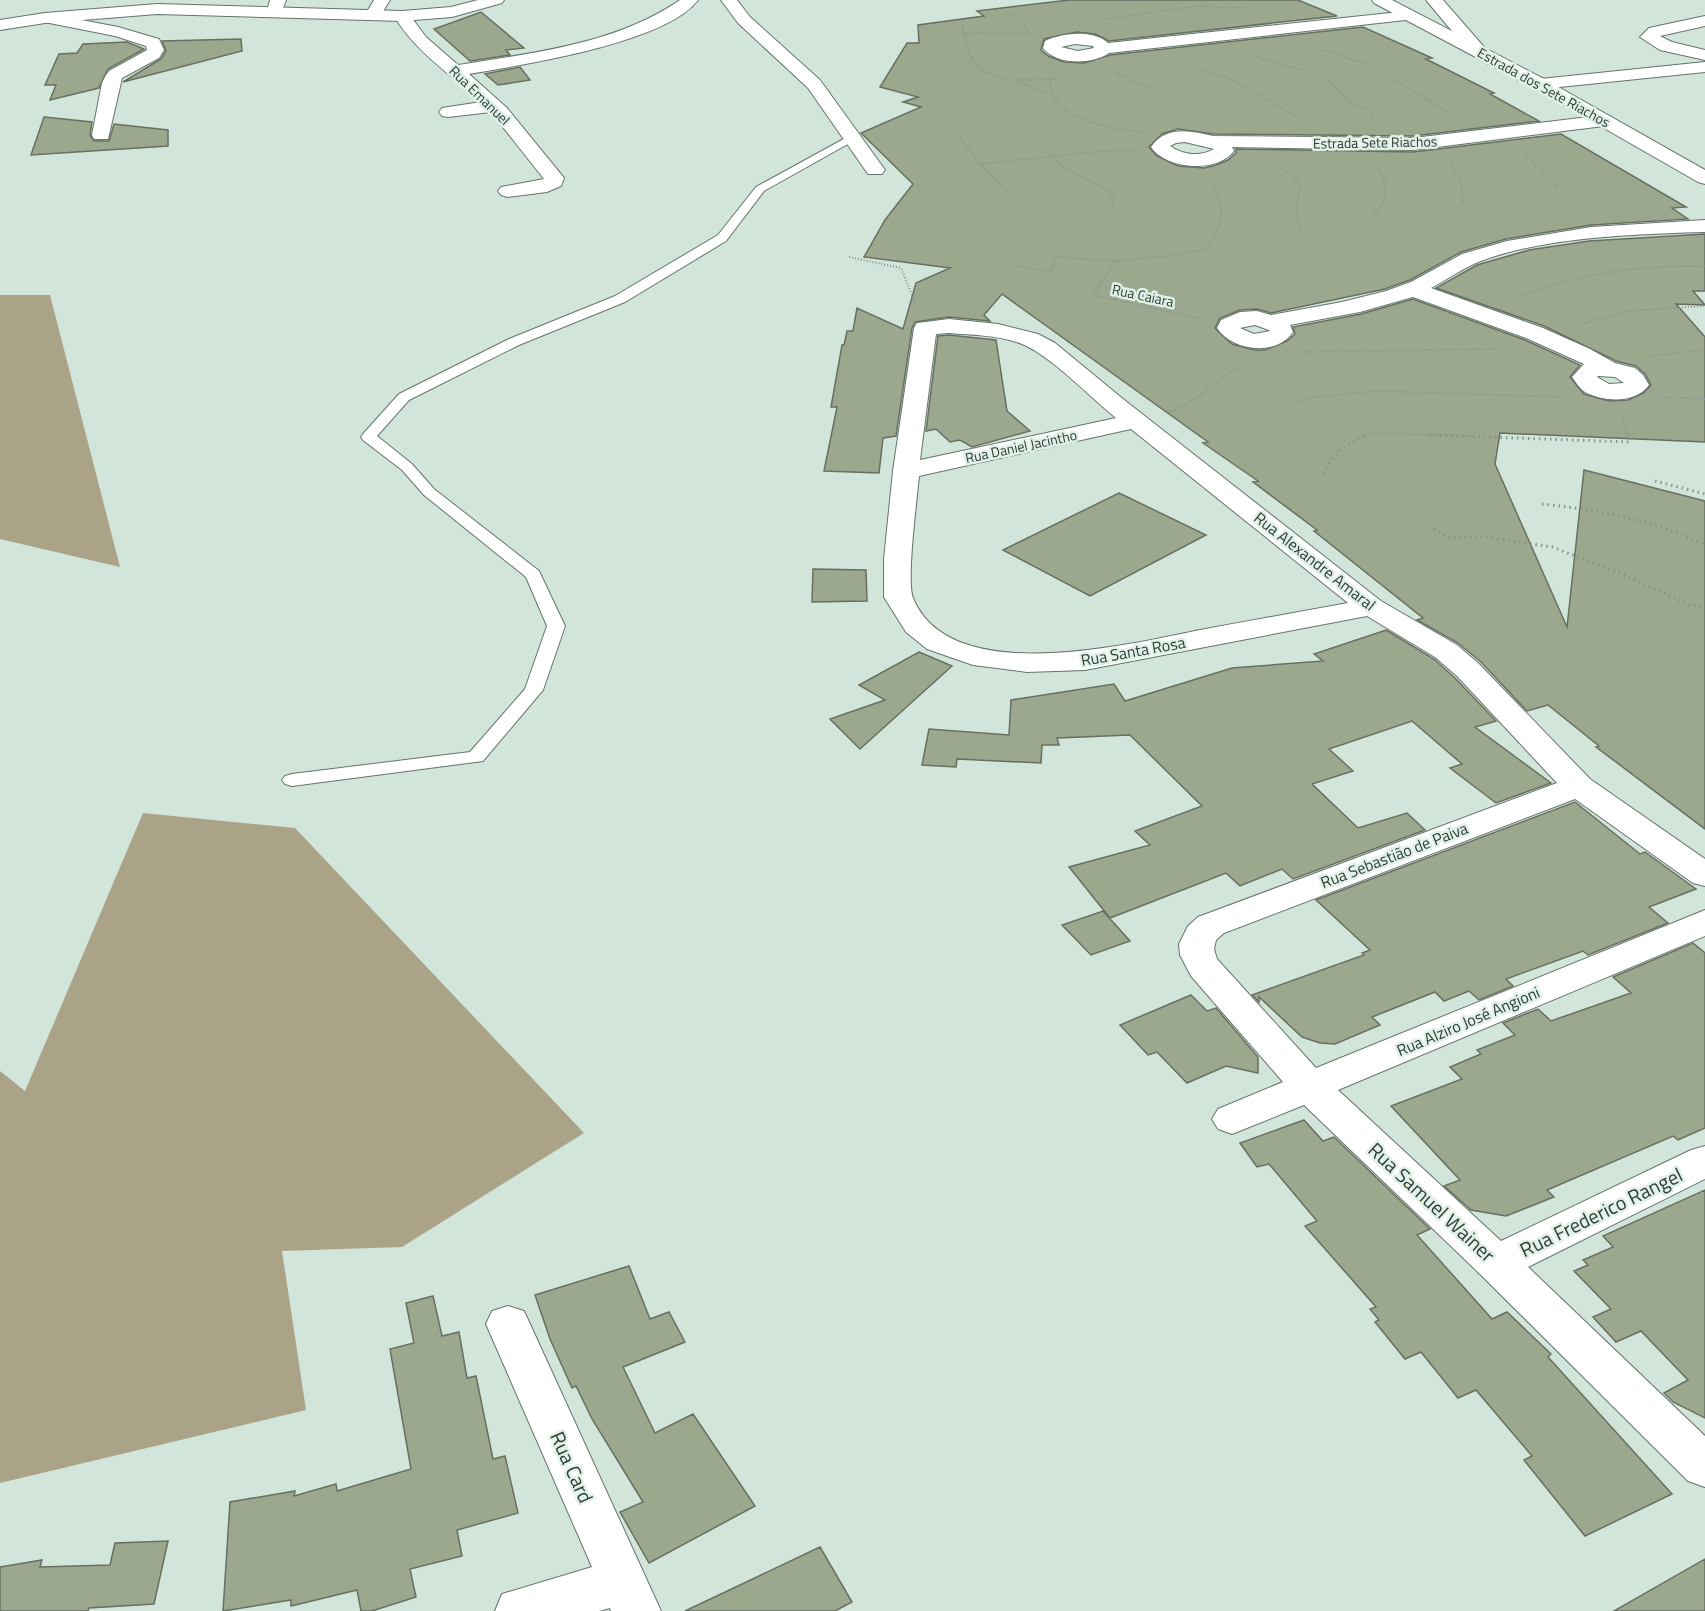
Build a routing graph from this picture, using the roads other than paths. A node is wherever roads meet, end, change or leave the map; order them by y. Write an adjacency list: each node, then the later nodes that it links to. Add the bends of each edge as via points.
1 (382, 0): 8 (street)
2 (496, 0): 9 (street, via 452,12)
3 (690, 0): 18 (street, via 661,20 624,34 516,61)
4 (729, 0): 24 (street, via 744,20 814,84)
5 (1380, 0): 10 (street, Estrada dos Sete Riachos)
6 (1434, 0): 15 (street)
7 (276, 5): 8 (street); 11 (street)
8 (373, 15): 9 (street)
9 (402, 16): 18 (street, Rua Emanuel, via 414,34)
10 (1409, 16): 14 (street); 15 (street, Estrada dos Sete Riachos)
11 (45, 18): 13 (street); 23 (street, via 153,43 153,54 115,75)
12 (1705, 21): 16 (street, via 1648,37 1666,46)
13 (0, 25)
14 (1104, 48): 14 (street, via 1098,42 1083,39 1051,45 1061,53 1078,55 1094,54)
15 (1478, 51): 19 (street, Estrada dos Sete Riachos)
16 (1705, 55)
17 (1705, 67): 19 (street)
18 (456, 71): 20 (street, Rua Emanuel)
19 (1540, 84): 22 (street, Estrada dos Sete Riachos)
20 (495, 106): 21 (street); 28 (street, Rua Emanuel, via 554,178 547,186)
21 (448, 112)
22 (1605, 121): 25 (street, Estrada Sete Riachos, via 1433,143); 27 (street, Estrada dos Sete Riachos)
23 (101, 135)
24 (851, 138): 26 (street); 37 (lane, via 760,189 722,238 620,299 514,342 404,397 368,436 407,467 429,492 533,575 556,626 534,690 476,758)
25 (1215, 141): 25 (street, Estrada Sete Riachos, via 1224,147 1221,154 1206,158 1168,154 1162,146 1184,136)
26 (875, 170)
27 (1705, 178)
28 (507, 191)
29 (1705, 226): 30 (street, via 1587,232 1522,243 1476,255)
30 (1413, 289): 31 (street, via 1272,322 1282,332 1260,341 1234,336); 33 (street, via 1591,358 1605,366)
31 (1229, 324)
32 (925, 328): 34 (street, Rua Alexandre Amaral, via 970,327 1030,339 1047,348); 35 (street, Rua Santa Rosa)
33 (1608, 383)
34 (1135, 421): 35 (street, Rua Daniel Jacintho); 36 (street, Rua Alexandre Amaral)
35 (906, 471): 36 (street, Rua Santa Rosa, via 898,597 916,626 937,643 973,656 1027,663 1085,661)
36 (1371, 607): 38 (street, Rua Alexandre Amaral, via 1446,651 1468,670)
37 (292, 780)
38 (1578, 786): 39 (street, Rua Alexandre Amaral); 41 (street, Rua Sebastião de Paiva)
39 (1705, 875)
40 (1705, 922): 42 (street, Rua Alziro José Angioni)
41 (1211, 925): 42 (street, Rua Samuel Wainer, via 1200,932 1196,941 1197,956 1204,968)
42 (1310, 1086): 43 (street, Rua Alziro José Angioni); 45 (street, Rua Samuel Wainer)
43 (1232, 1119)
44 (1705, 1161): 45 (street, Rua Frederico Rangel)
45 (1496, 1263): 47 (street, Rua Samuel Wainer)
46 (508, 1324): 48 (street, Rua Card)
47 (1705, 1466)
48 (629, 1596): 49 (street)
49 (520, 1611)

